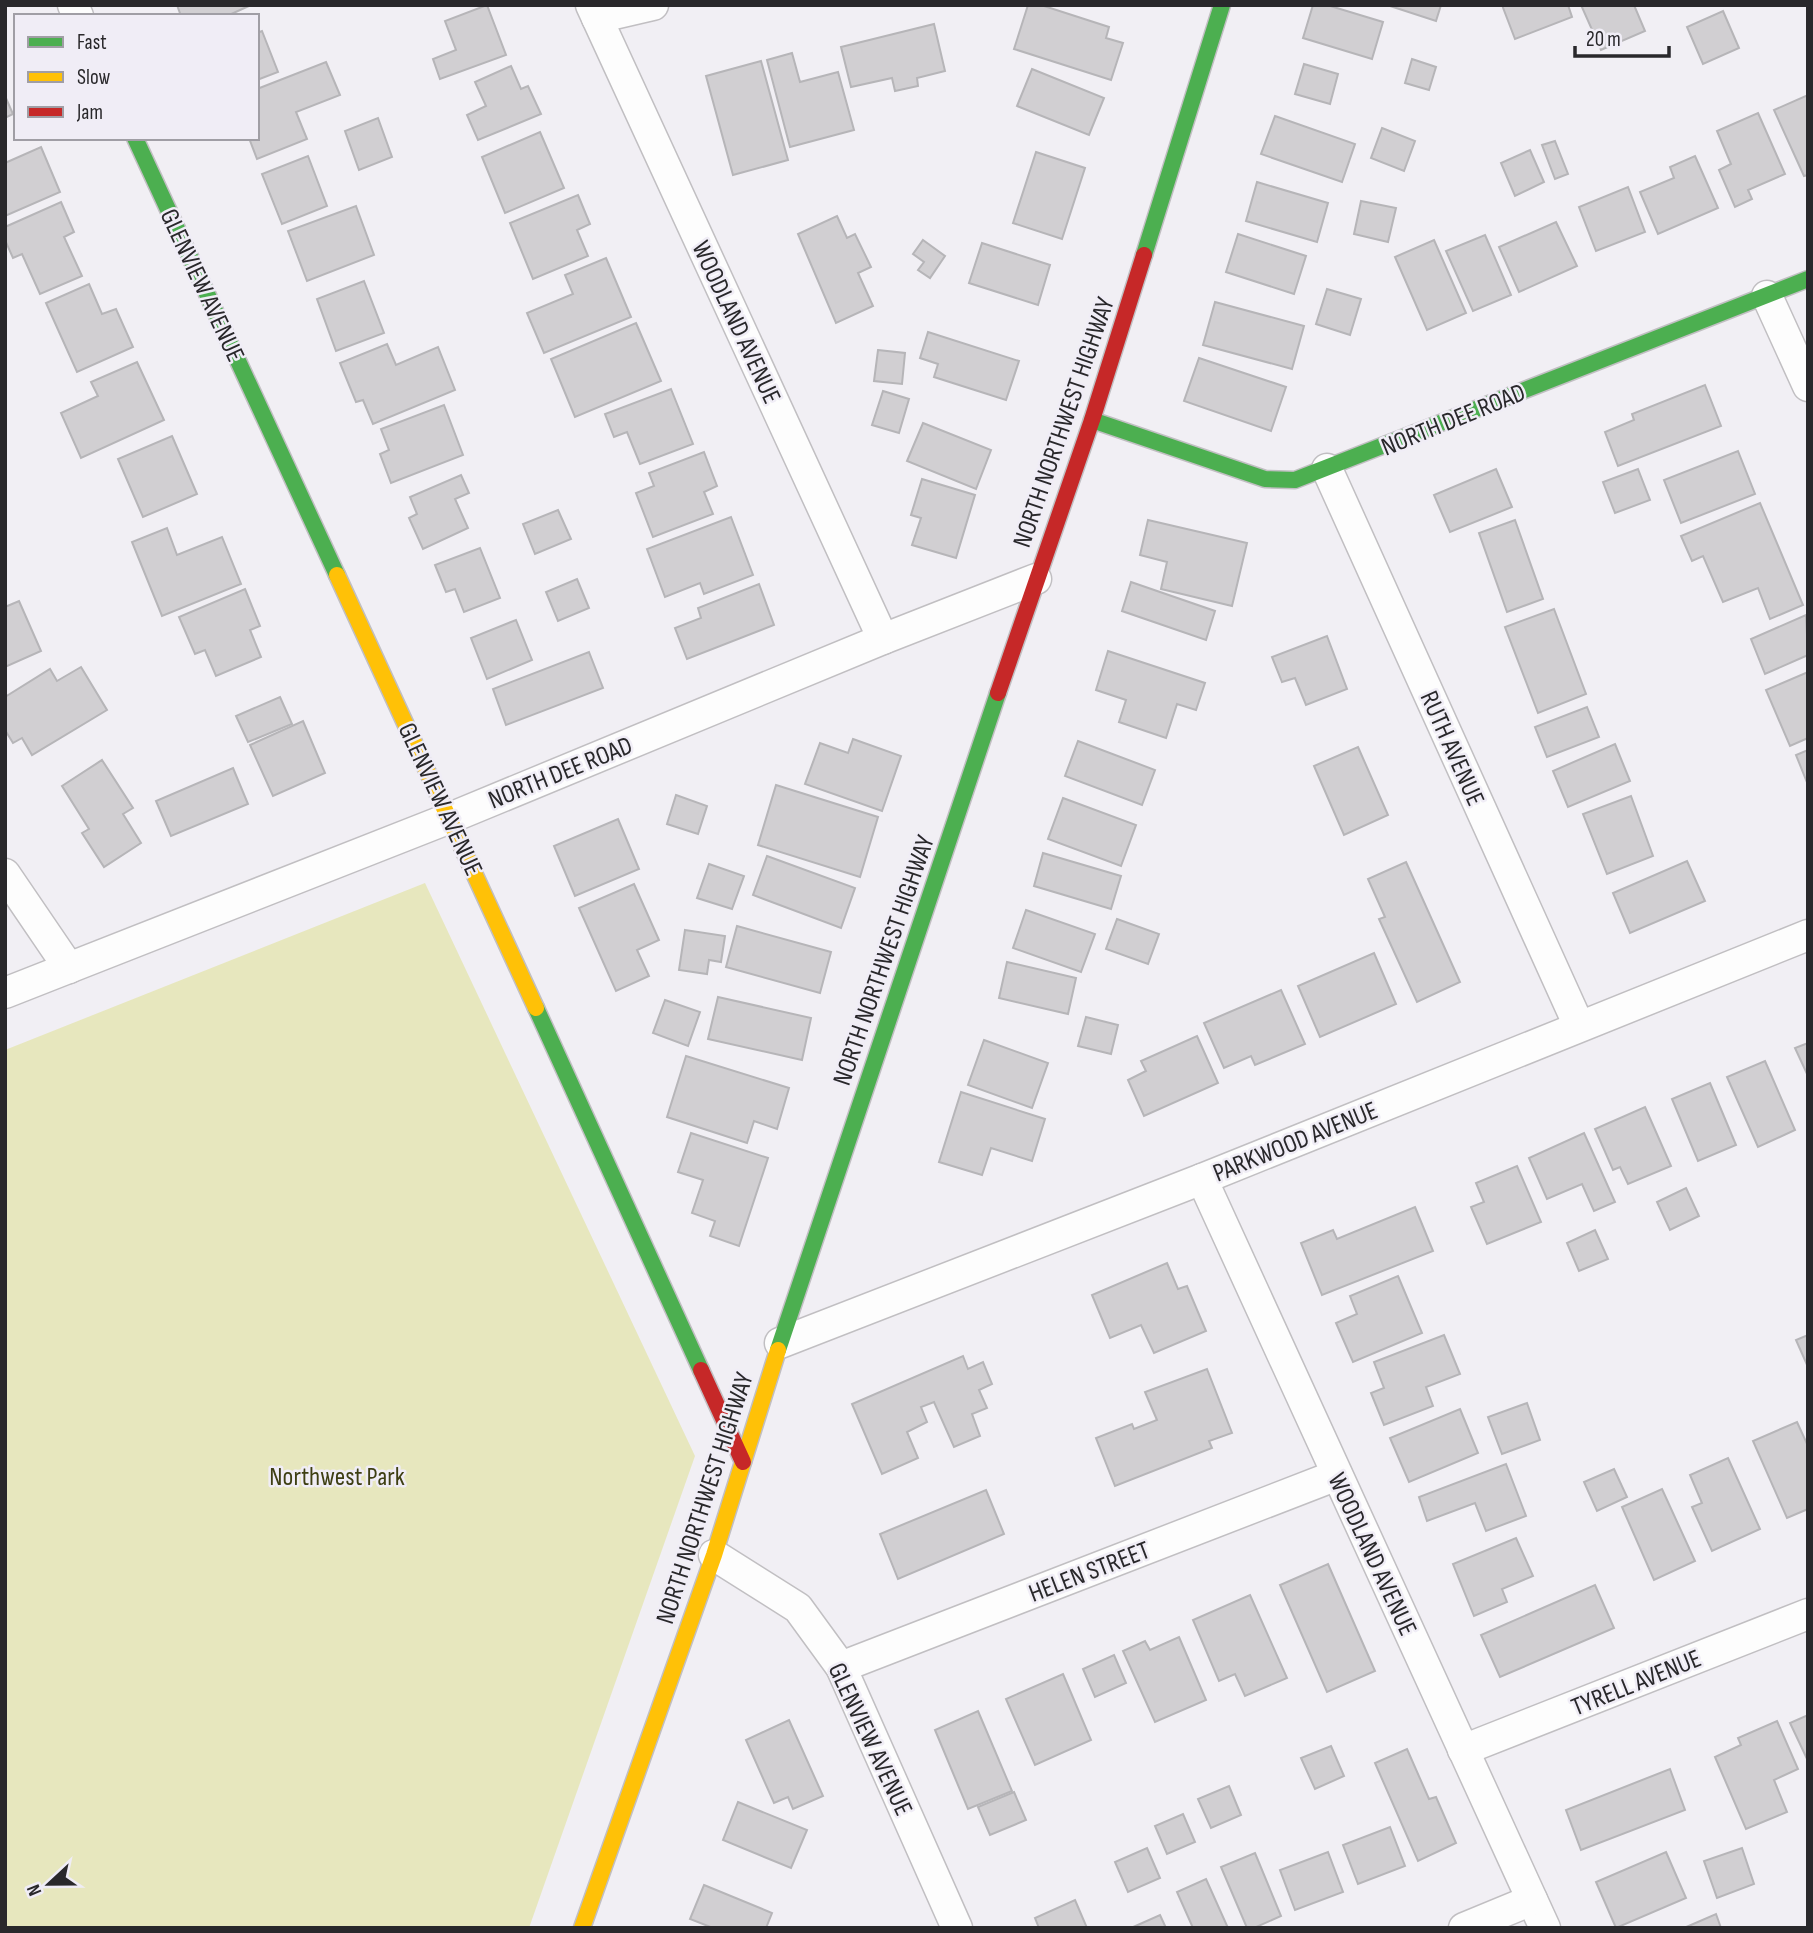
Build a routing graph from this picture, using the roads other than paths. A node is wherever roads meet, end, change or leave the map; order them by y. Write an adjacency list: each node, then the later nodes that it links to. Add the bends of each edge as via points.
1 (653, 5): 3 (street)
2 (1223, 5): 8 (street, NORTH NORTHWEST HIGHWAY)
3 (594, 12): 11 (street, WOODLAND AVENUE)
4 (136, 140): 12 (street, GLENVIEW AVENUE)
5 (1808, 279): 6 (street, NORTH DEE ROAD)
6 (1767, 296): 7 (street); 9 (street, NORTH DEE ROAD)
7 (1808, 386)
8 (1092, 420): 9 (street, NORTH DEE ROAD, via 1265,478 1295,480); 10 (street, NORTH NORTHWEST HIGHWAY)
9 (1327, 469): 17 (street, RUTH AVENUE)
10 (1036, 579): 11 (street, NORTH DEE ROAD); 19 (street, NORTH NORTHWEST HIGHWAY)
11 (883, 639): 12 (street, NORTH DEE ROAD)
12 (450, 818): 15 (street, NORTH DEE ROAD); 20 (street, GLENVIEW AVENUE)
13 (5, 874): 15 (street)
14 (1808, 935): 17 (street, PARKWOOD AVENUE)
15 (69, 968): 16 (street, NORTH DEE ROAD)
16 (5, 993)
17 (1579, 1026): 18 (street, PARKWOOD AVENUE)
18 (1202, 1179): 19 (street, PARKWOOD AVENUE); 21 (street, WOODLAND AVENUE)
19 (780, 1343): 20 (street, NORTH NORTHWEST HIGHWAY)
20 (743, 1462): 22 (street, NORTH NORTHWEST HIGHWAY)
21 (1337, 1475): 24 (street, HELEN STREET); 25 (street, WOODLAND AVENUE)
22 (714, 1555): 24 (street, GLENVIEW AVENUE, via 798,1608); 27 (street, NORTH NORTHWEST HIGHWAY)
23 (1808, 1614): 25 (street, TYRELL AVENUE)
24 (841, 1668): 28 (street, GLENVIEW AVENUE)
25 (1464, 1750): 26 (street, WOODLAND AVENUE)
26 (1532, 1900): 29 (street); 30 (street, WOODLAND AVENUE)
27 (582, 1928)
28 (957, 1928)
29 (1464, 1928)
30 (1545, 1928)

